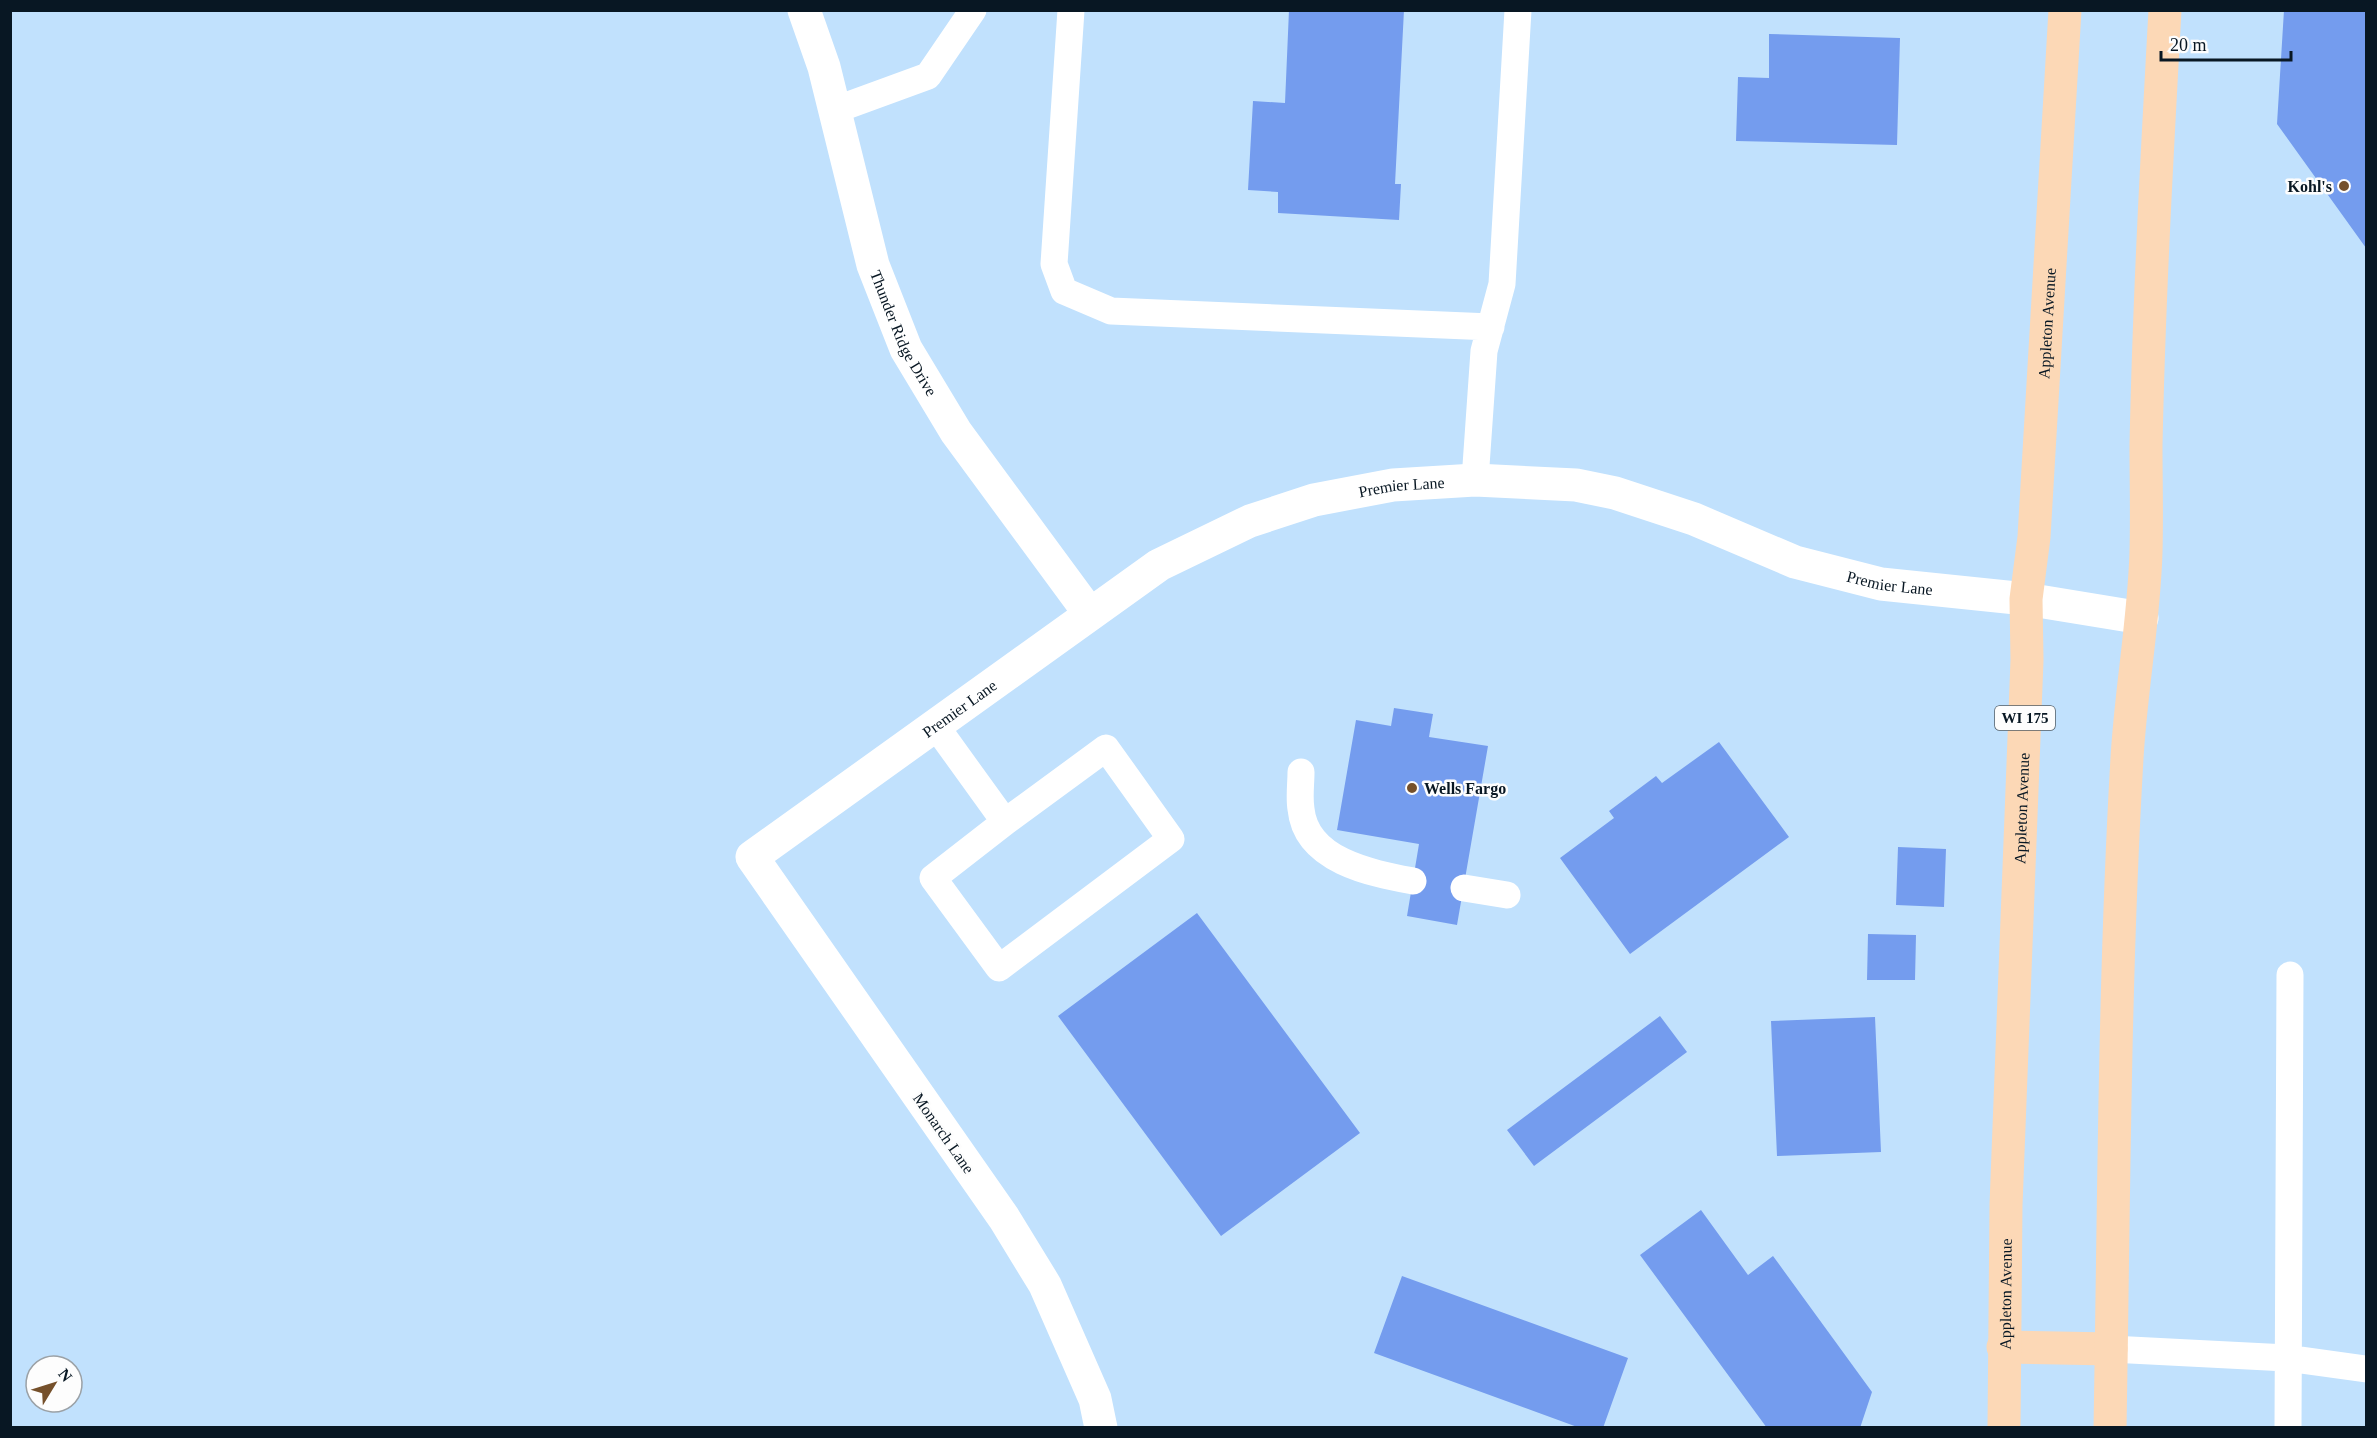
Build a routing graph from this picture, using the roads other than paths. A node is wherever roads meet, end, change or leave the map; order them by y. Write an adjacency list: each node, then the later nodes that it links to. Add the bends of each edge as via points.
1 (804, 10): 7 (street, Thunder Ridge Drive)
2 (973, 10): 7 (lane, via 928,76)
3 (1071, 10): 8 (lane, via 1054,264 1064,291 1111,311)
4 (1518, 10): 8 (lane, via 1502,284)
5 (2065, 10): 10 (main road, Appleton Avenue / WI 175, via 2034,537)
6 (2165, 10): 12 (main road)
7 (835, 110): 11 (street, Thunder Ridge Drive, via 873,265 906,349 956,432)
8 (1491, 327): 9 (lane, via 1484,351)
9 (1475, 480): 10 (street, Premier Lane, via 1576,485 1615,493 1694,519 1795,562 1881,584); 11 (street, Premier Lane, via 1394,484 1314,500 1250,521 1159,565)
10 (2026, 599): 12 (street, Premier Lane); 21 (main road, Appleton Avenue / WI 175)
11 (1090, 614): 13 (street, Premier Lane)
12 (2142, 618): 22 (main road, via 2126,778)
13 (935, 725): 15 (lane); 16 (street, Premier Lane)
14 (1301, 772): 17 (lane, via 1301,811 1308,833 1329,855 1376,874)
15 (1005, 822): 15 (lane, via 1106,748 1171,839 999,968 933,878)
16 (752, 857): 25 (street, Monarch Lane, via 1004,1218 1039,1275 1095,1399)
17 (1413, 881)
18 (1464, 888): 19 (lane)
19 (1507, 895)
20 (2290, 975): 23 (lane)
21 (2004, 1347): 22 (main road); 26 (main road, Appleton Avenue / WI 175)
22 (2111, 1349): 23 (lane); 27 (main road)
23 (2287, 1358): 24 (lane); 28 (lane)
24 (2367, 1369)
25 (1101, 1428)
26 (2004, 1428)
27 (2110, 1428)
28 (2288, 1428)

